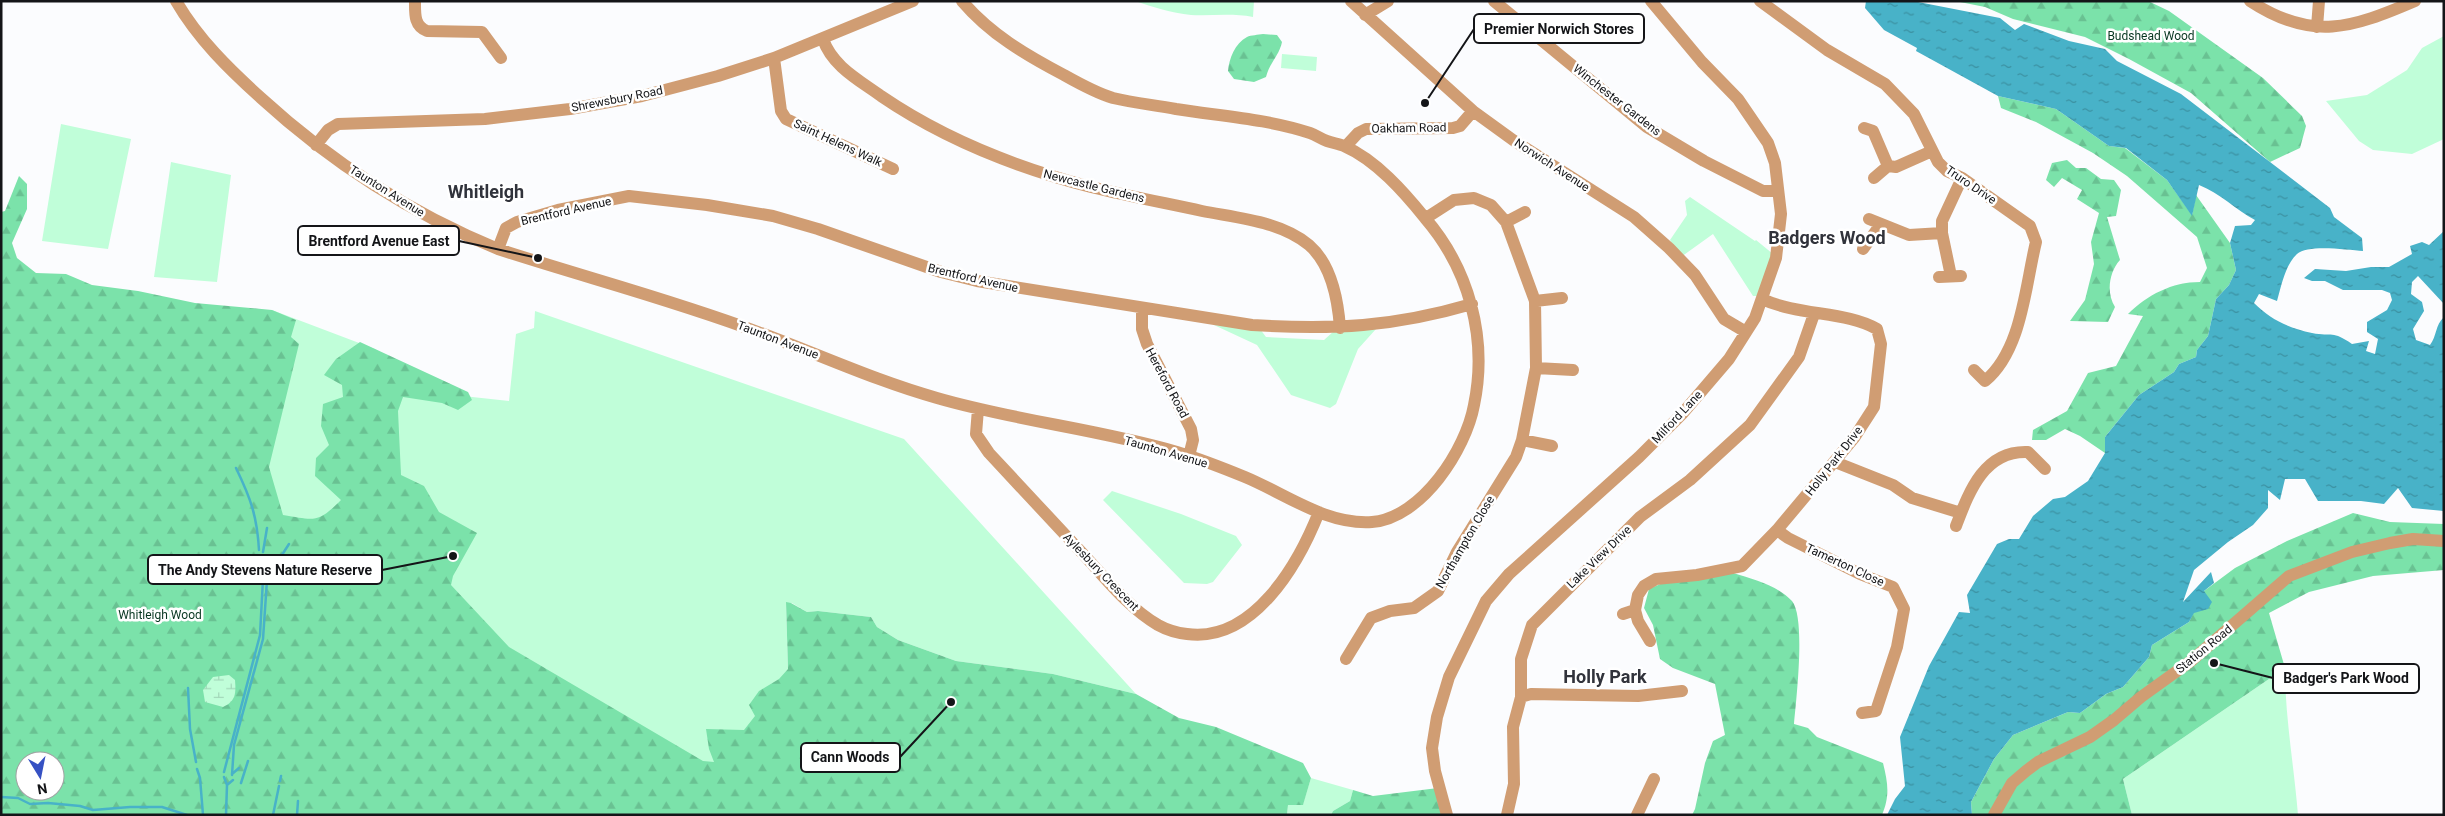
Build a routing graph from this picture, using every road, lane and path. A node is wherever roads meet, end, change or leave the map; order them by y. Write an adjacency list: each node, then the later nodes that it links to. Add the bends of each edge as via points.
1 (176, 1): 20 (street, Taunton Avenue, via 190,25 234,74)
2 (415, 1): 16 (street, via 416,24 420,29 482,32)
3 (913, 1): 15 (street, Shrewsbury Road)
4 (962, 1): 21 (street, Taunton Avenue, via 979,21 1018,50 1091,90 1126,101 1261,122)
5 (1351, 1): 13 (street, Norwich Avenue)
6 (1388, 1): 13 (street)
7 (1494, 1): 27 (street, Winchester Gardens, via 1647,127 1763,191)
8 (1651, 1): 27 (street, Milford Lane, via 1738,99 1768,143 1775,162)
9 (1760, 1): 22 (street, Truro Drive, via 1827,50 1885,84 1914,114)
10 (2250, 1): 14 (street, via 2272,16)
11 (2319, 1): 14 (street)
12 (2415, 1): 14 (street, via 2359,24)
13 (1365, 15): 18 (street, Norwich Avenue)
14 (2317, 26)
15 (823, 39): 17 (street, Shrewsbury Road); 41 (street, Newcastle Gardens, via 835,60 898,107 991,154 1044,174 1093,187 1286,231 1310,246 1324,266 1336,294)
16 (501, 58)
17 (774, 58): 20 (street, Shrewsbury Road, via 642,96 570,109 472,120 338,124 328,130); 24 (street, Saint Helens Walk, via 781,112 786,119)
18 (1473, 111): 21 (street, Oakham Road, via 1460,126 1453,128 1366,129 1358,132); 42 (street, Norwich Avenue, via 1634,218 1695,274 1724,319)
19 (1864, 128): 23 (street, via 1873,131)
20 (316, 145): 32 (street, Taunton Avenue, via 408,206)
21 (1346, 146): 29 (street, Taunton Avenue, via 1365,158)
22 (1932, 151): 23 (street, via 1896,167); 26 (street, Truro Drive, via 1947,171)
23 (1888, 166): 25 (street)
24 (893, 169)
25 (1874, 178)
26 (1962, 178): 31 (street, via 1948,204); 45 (street, Truro Drive, via 2030,226 2036,242 2007,355 1997,371 1985,381)
27 (1778, 191): 36 (street, Milford Lane, via 1781,227 1776,258)
28 (1526, 212): 30 (street)
29 (1426, 218): 30 (street, Northampton Close, via 1454,200 1474,198 1491,205); 38 (street, Taunton Avenue, via 1448,252)
30 (1506, 222): 37 (street, Northampton Close)
31 (1942, 233): 33 (street, via 1909,235 1875,222); 34 (street)
32 (498, 249): 39 (street, Brentford Avenue, via 506,228 519,221 629,196 707,204 773,216 941,272); 46 (street, Taunton Avenue, via 755,330 888,383)
33 (1863, 249)
34 (1950, 276)
35 (1562, 298): 37 (street)
36 (1762, 299): 40 (street, Holly Park Drive, via 1791,310); 42 (street, Milford Lane)
37 (1534, 301): 43 (street, Northampton Close)
38 (1472, 304): 41 (street, Brentford Avenue, via 1431,316); 52 (street, Taunton Avenue, via 1479,347 1474,405 1466,434 1439,478 1421,499 1372,522 1332,517)
39 (1142, 309): 41 (street, Brentford Avenue, via 1252,325); 49 (street, Hereford Road, via 1142,329 1147,344 1191,429)
40 (1814, 314): 50 (street, Holly Park Drive, via 1864,321 1877,329 1881,344 1874,407); 60 (street, Lake View Drive, via 1799,357 1750,425 1690,480 1640,517 1532,625 1521,659)
41 (1340, 328)
42 (1746, 332): 63 (street, Milford Lane, via 1729,359 1682,414 1639,458 1509,574 1486,601 1449,677 1437,717 1432,748)
43 (1536, 368): 44 (street); 47 (street, Northampton Close)
44 (1573, 370)
45 (1974, 370)
46 (978, 408): 49 (street, Taunton Avenue); 52 (street, Aylesbury Crescent, via 976,434 989,453 1123,598 1160,626 1179,633 1200,636 1219,633 1243,622 1264,603 1291,568 1310,536)
47 (1522, 440): 48 (street); 58 (street, Northampton Close, via 1516,457 1457,552 1438,591 1414,608 1371,618)
48 (1552, 446)
49 (1189, 456): 52 (street, Taunton Avenue)
50 (1835, 462): 53 (street, via 1893,485 1912,498); 55 (street, Holly Park Drive)
51 (2045, 469): 53 (street, via 2028,452 2013,451 1995,460 1977,480)
52 (1319, 512)
53 (1961, 513): 54 (street)
54 (1956, 526)
55 (1778, 530): 57 (street, Holly Park Drive, via 1742,566 1656,580 1644,586 1629,612); 61 (street, Tamerton Close, via 1860,574 1893,587 1904,609 1897,647 1876,711)
56 (2444, 540): 66 (street, Station Road, via 2413,539 2390,543 2344,555 2289,576 2191,662 2114,720 2090,737 2026,771 2012,783)
57 (1650, 641)
58 (1346, 659)
59 (1682, 691): 60 (street, via 1638,696)
60 (1521, 696): 64 (street, Lake View Drive, via 1513,727 1514,784)
61 (1862, 713)
62 (1654, 779): 65 (street)
63 (1447, 815)
64 (1507, 815)
65 (1637, 815)
66 (1994, 815)

